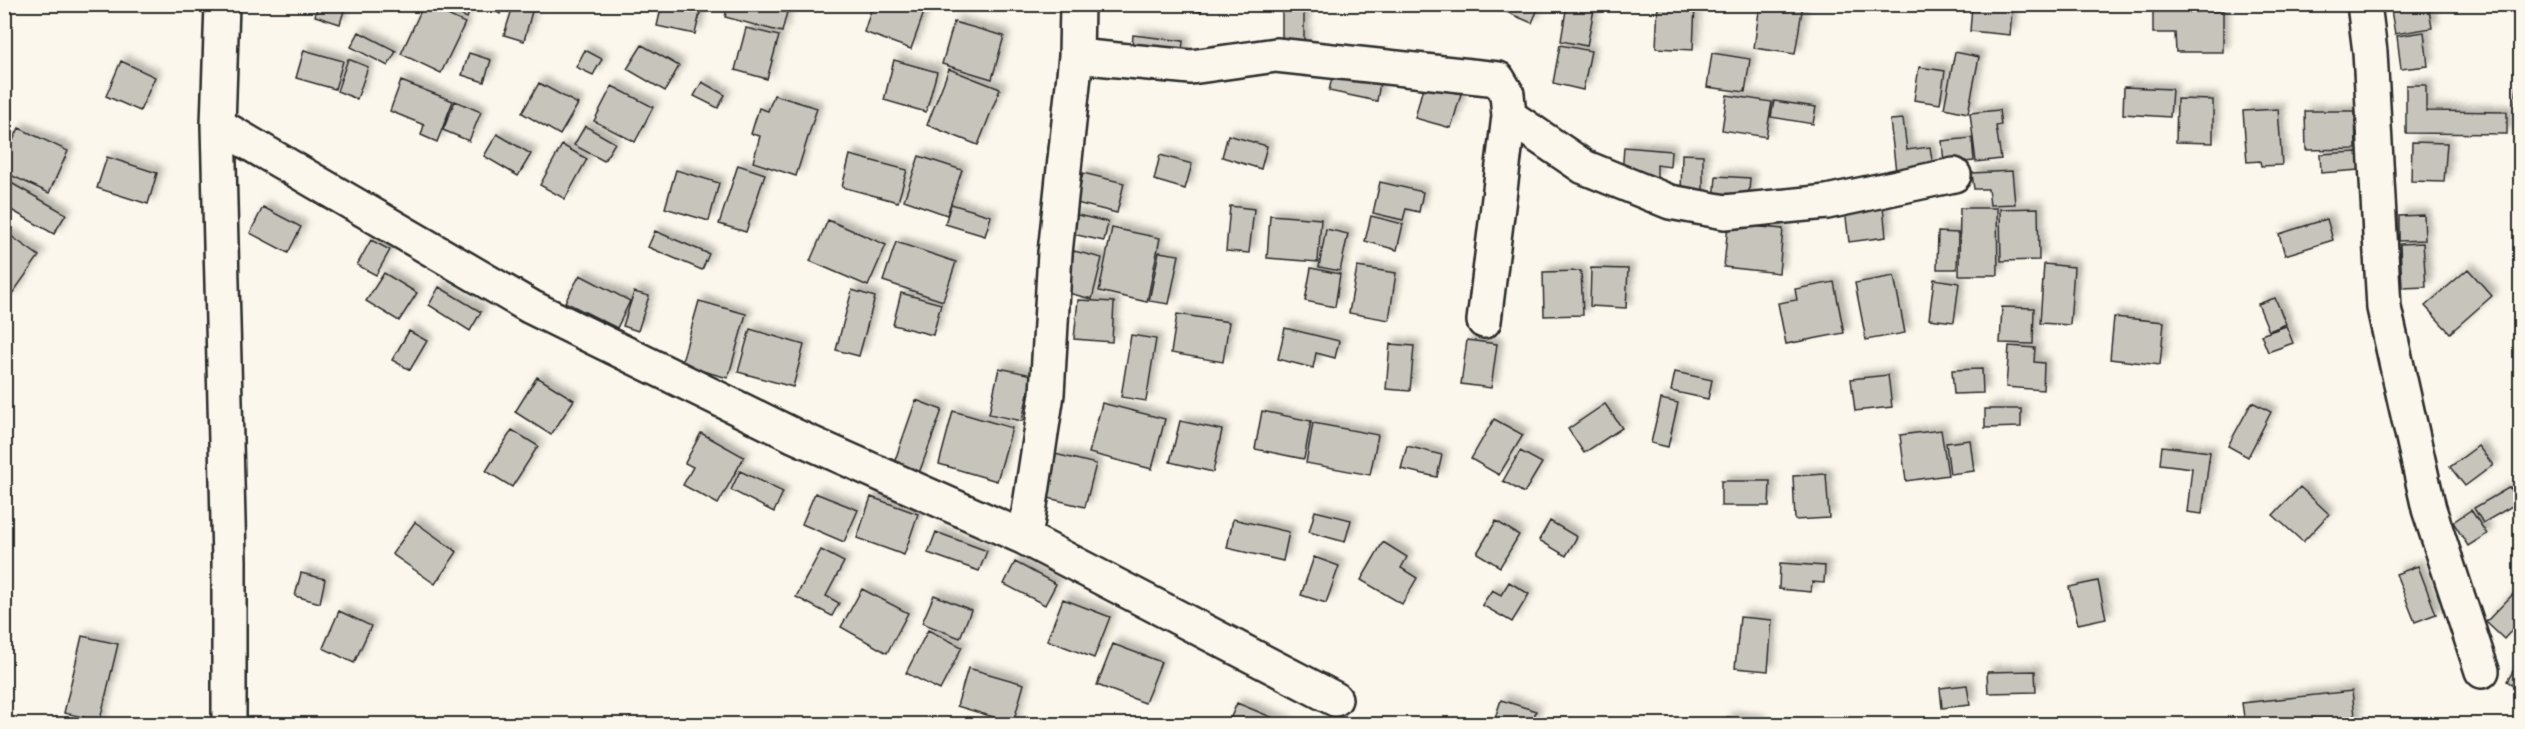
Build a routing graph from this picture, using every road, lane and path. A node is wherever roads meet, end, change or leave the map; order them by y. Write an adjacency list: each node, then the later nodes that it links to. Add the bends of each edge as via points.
1 (222, 4): 6 (street)
2 (1077, 4): 4 (street)
3 (2364, 4): 10 (street, via 2384,308 2429,509)
4 (1076, 56): 5 (street, via 1191,67 1276,55 1498,79 1507,94); 9 (street, via 1055,253 1047,394)
5 (1509, 116): 7 (street, via 1584,167 1670,202 1725,212 1827,202); 8 (street)
6 (218, 125): 9 (street, via 531,308 795,436); 12 (street, via 229,560)
7 (1954, 175)
8 (1484, 321)
9 (1025, 538): 11 (street)
10 (2482, 671)
11 (1335, 699)
12 (229, 724)

